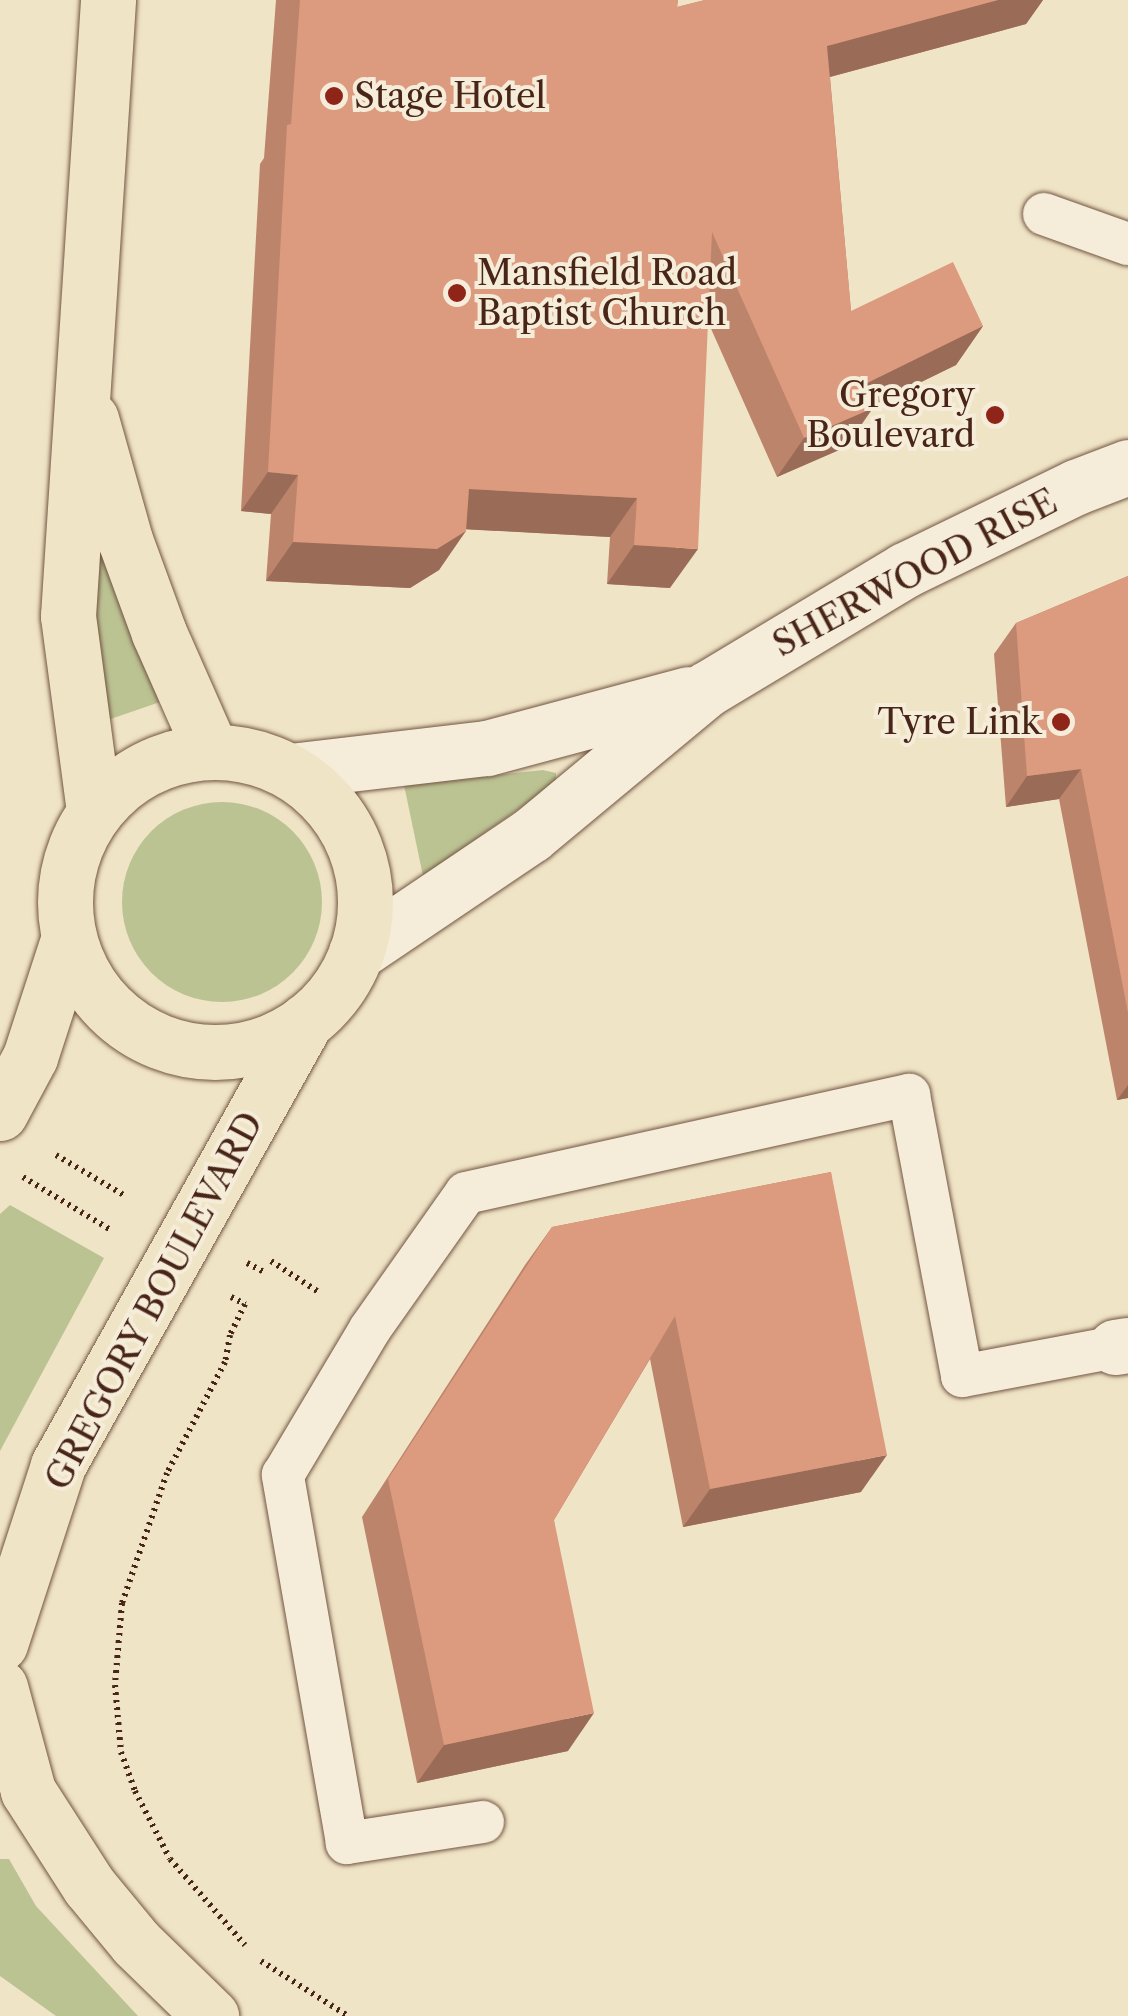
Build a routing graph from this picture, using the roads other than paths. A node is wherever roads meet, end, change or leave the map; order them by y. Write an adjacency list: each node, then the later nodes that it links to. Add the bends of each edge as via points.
1 (108, 0): 4 (main road)
2 (1044, 214): 3 (lane)
3 (1128, 244)
4 (80, 377): 7 (main road, via 125,540 158,633); 9 (main road, via 68,616)
5 (1128, 467): 6 (main road, SHERWOOD RISE, via 905,570)
6 (707, 689): 8 (main road, SHERWOOD RISE, via 487,748); 11 (main road, SHERWOOD RISE, via 531,835)
7 (212, 750): 8 (main road, GREGORY BOULEVARD, via 252,755); 9 (main road, GREGORY BOULEVARD, via 166,758 126,780)
8 (290, 771): 11 (main road, GREGORY BOULEVARD, via 332,809 363,872 365,913)
9 (94, 810): 10 (main road, GREGORY BOULEVARD, via 72,850 64,895)
10 (68, 940): 12 (main road, GREGORY BOULEVARD, via 85,979 145,1037 187,1050 228,1052 270,1042); 13 (main road, GREGORY BOULEVARD, via 30,1056)
11 (356, 953): 12 (main road, GREGORY BOULEVARD, via 336,991)
12 (306, 1021): 15 (main road, GREGORY BOULEVARD, via 58,1465)
13 (0, 1113)
14 (1121, 1346): 19 (lane, via 962,1376 909,1096 466,1193 370,1329 283,1475 348,1843)
15 (0, 1644)
16 (0, 1687): 17 (main road)
17 (1, 1700): 18 (main road); 20 (main road, via 28,1791 89,1886)
18 (0, 1708)
19 (483, 1822)
20 (211, 2016)

